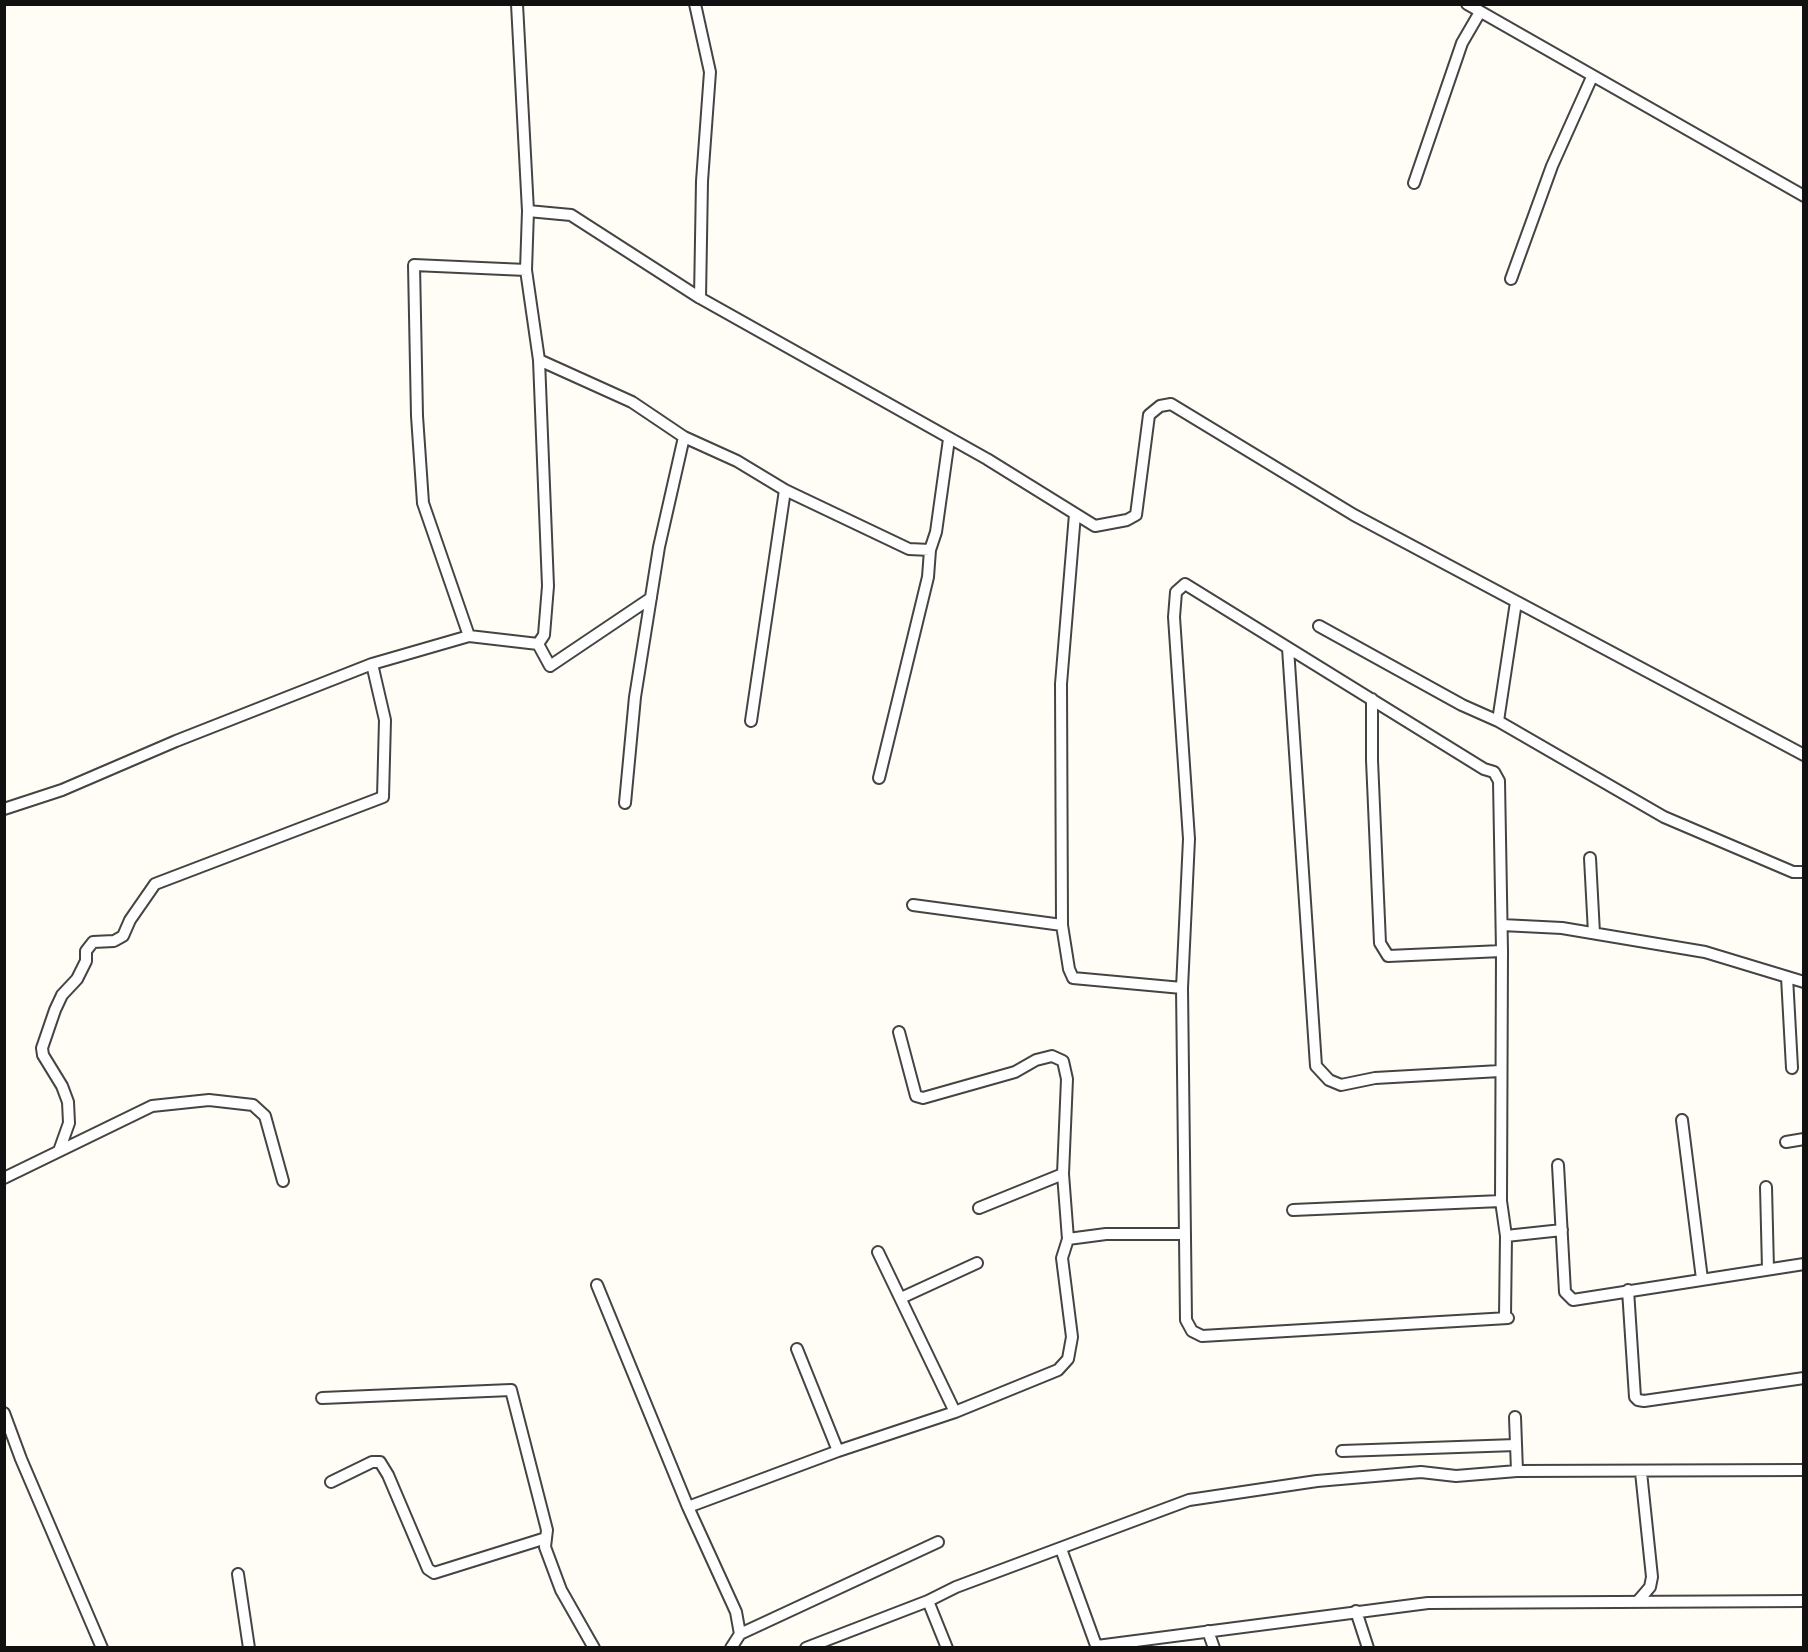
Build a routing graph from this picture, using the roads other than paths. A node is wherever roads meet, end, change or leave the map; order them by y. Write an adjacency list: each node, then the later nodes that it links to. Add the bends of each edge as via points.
1 (517, 4): 8 (street)
2 (695, 4): 11 (street, via 710,72 702,182)
3 (1467, 4): 4 (street)
4 (1480, 12): 5 (street); 6 (street, via 1462,43)
5 (1592, 77): 7 (street); 10 (street, via 1552,166)
6 (1414, 183)
7 (1803, 196)
8 (528, 211): 9 (street); 11 (street, via 571,215)
9 (526, 270): 12 (street); 21 (street, via 414,265 423,503)
10 (1511, 279)
11 (700, 298): 14 (street)
12 (539, 360): 13 (street, via 632,402); 22 (street, via 548,586 544,635)
13 (684, 437): 15 (street, via 737,461); 18 (street)
14 (950, 439): 16 (street); 17 (street)
15 (785, 490): 17 (street, via 909,549); 26 (street)
16 (1075, 514): 19 (street, via 1095,526 1136,515 1149,415 1160,406 1171,404 1354,515); 35 (street, via 1061,684)
17 (930, 550): 29 (street, via 928,577)
18 (651, 598): 22 (street, via 550,666); 30 (street, via 635,697)
19 (1516, 602): 27 (street); 28 (street)
20 (1318, 626): 27 (street)
21 (469, 636): 22 (street); 24 (street)
22 (538, 644)
23 (1288, 648): 25 (street); 41 (street, via 1185,584 1176,592 1174,618 1189,839); 44 (street, via 1316,1066 1329,1080 1341,1084 1375,1078)
24 (372, 664): 31 (street, via 62,790); 48 (street, via 385,720 382,797 154,884 123,936 114,941 93,942 86,951 86,961 77,979 62,995 42,1048 68,1102 69,1123)
25 (1372, 699): 36 (street, via 1484,770 1494,772 1499,781); 38 (street, via 1380,943 1388,956)
26 (751, 721)
27 (1498, 722): 33 (street, via 1664,817 1793,872)
28 (1803, 755)
29 (879, 778)
30 (625, 803)
31 (4, 809)
32 (1590, 858): 37 (street)
33 (1803, 872)
34 (913, 905): 35 (street)
35 (1062, 925): 41 (street, via 1073,978)
36 (1502, 925): 37 (street); 38 (street)
37 (1594, 933): 39 (street, via 1705,952)
38 (1503, 951): 44 (street)
39 (1787, 977): 40 (street); 43 (street)
40 (1803, 982)
41 (1182, 988): 58 (street)
42 (899, 1032): 50 (street, via 916,1096 923,1098 1015,1072 1036,1060 1052,1056 1063,1061 1067,1079)
43 (1792, 1068)
44 (1500, 1071): 54 (street)
45 (1682, 1120): 65 (street)
46 (1803, 1139): 47 (street)
47 (1786, 1142)
48 (59, 1151): 51 (street); 52 (street, via 152,1106 209,1100 253,1105 265,1116)
49 (1558, 1165): 57 (street)
50 (1063, 1174): 55 (street); 60 (street)
51 (4, 1178)
52 (283, 1181)
53 (1766, 1187): 64 (street)
54 (1501, 1201): 56 (street); 59 (street)
55 (979, 1208)
56 (1293, 1210)
57 (1562, 1230): 59 (street); 67 (street, via 1565,1292 1572,1300)
58 (1184, 1234): 59 (street, via 1186,1320 1192,1331 1202,1336 1505,1319); 60 (street, via 1106,1234)
59 (1506, 1236)
60 (1068, 1239): 72 (street, via 1062,1258 1072,1337 1068,1359 1058,1370)
61 (878, 1252): 68 (street)
62 (977, 1263): 68 (street)
63 (1803, 1264): 64 (street)
64 (1768, 1269): 65 (street)
65 (1702, 1279): 67 (street)
66 (597, 1285): 82 (street)
67 (1628, 1290): 70 (street, via 1638,1400)
68 (901, 1298): 72 (street)
69 (797, 1348): 76 (street)
70 (1803, 1378)
71 (322, 1398): 83 (street, via 511,1390)
72 (955, 1412): 76 (street)
73 (4, 1413): 93 (street)
74 (1515, 1417): 75 (street)
75 (1516, 1445): 77 (street); 79 (street)
76 (838, 1451): 82 (street)
77 (1342, 1451)
78 (1803, 1470): 80 (street)
79 (1517, 1471): 80 (street); 85 (street, via 1456,1476 1421,1472 1376,1475 1189,1500)
80 (1641, 1472): 88 (street, via 1652,1577 1650,1587)
81 (331, 1482): 83 (street, via 372,1462 380,1462 428,1569 434,1574)
82 (688, 1508): 92 (street, via 736,1612)
83 (546, 1538): 95 (street, via 545,1547 561,1590)
84 (938, 1542): 92 (street)
85 (1061, 1549): 87 (street); 99 (street)
86 (238, 1574): 94 (street)
87 (928, 1601): 97 (street); 98 (street)
88 (1638, 1601): 89 (street); 90 (street, via 1428,1603)
89 (1803, 1601)
90 (1356, 1611): 91 (street); 101 (street)
91 (1208, 1631): 99 (street); 100 (street)
92 (740, 1634): 96 (street)
93 (102, 1647)
94 (249, 1647)
95 (594, 1647)
96 (731, 1647)
97 (806, 1647)
98 (947, 1647)
99 (1097, 1647)
100 (1214, 1647)
101 (1368, 1647)

